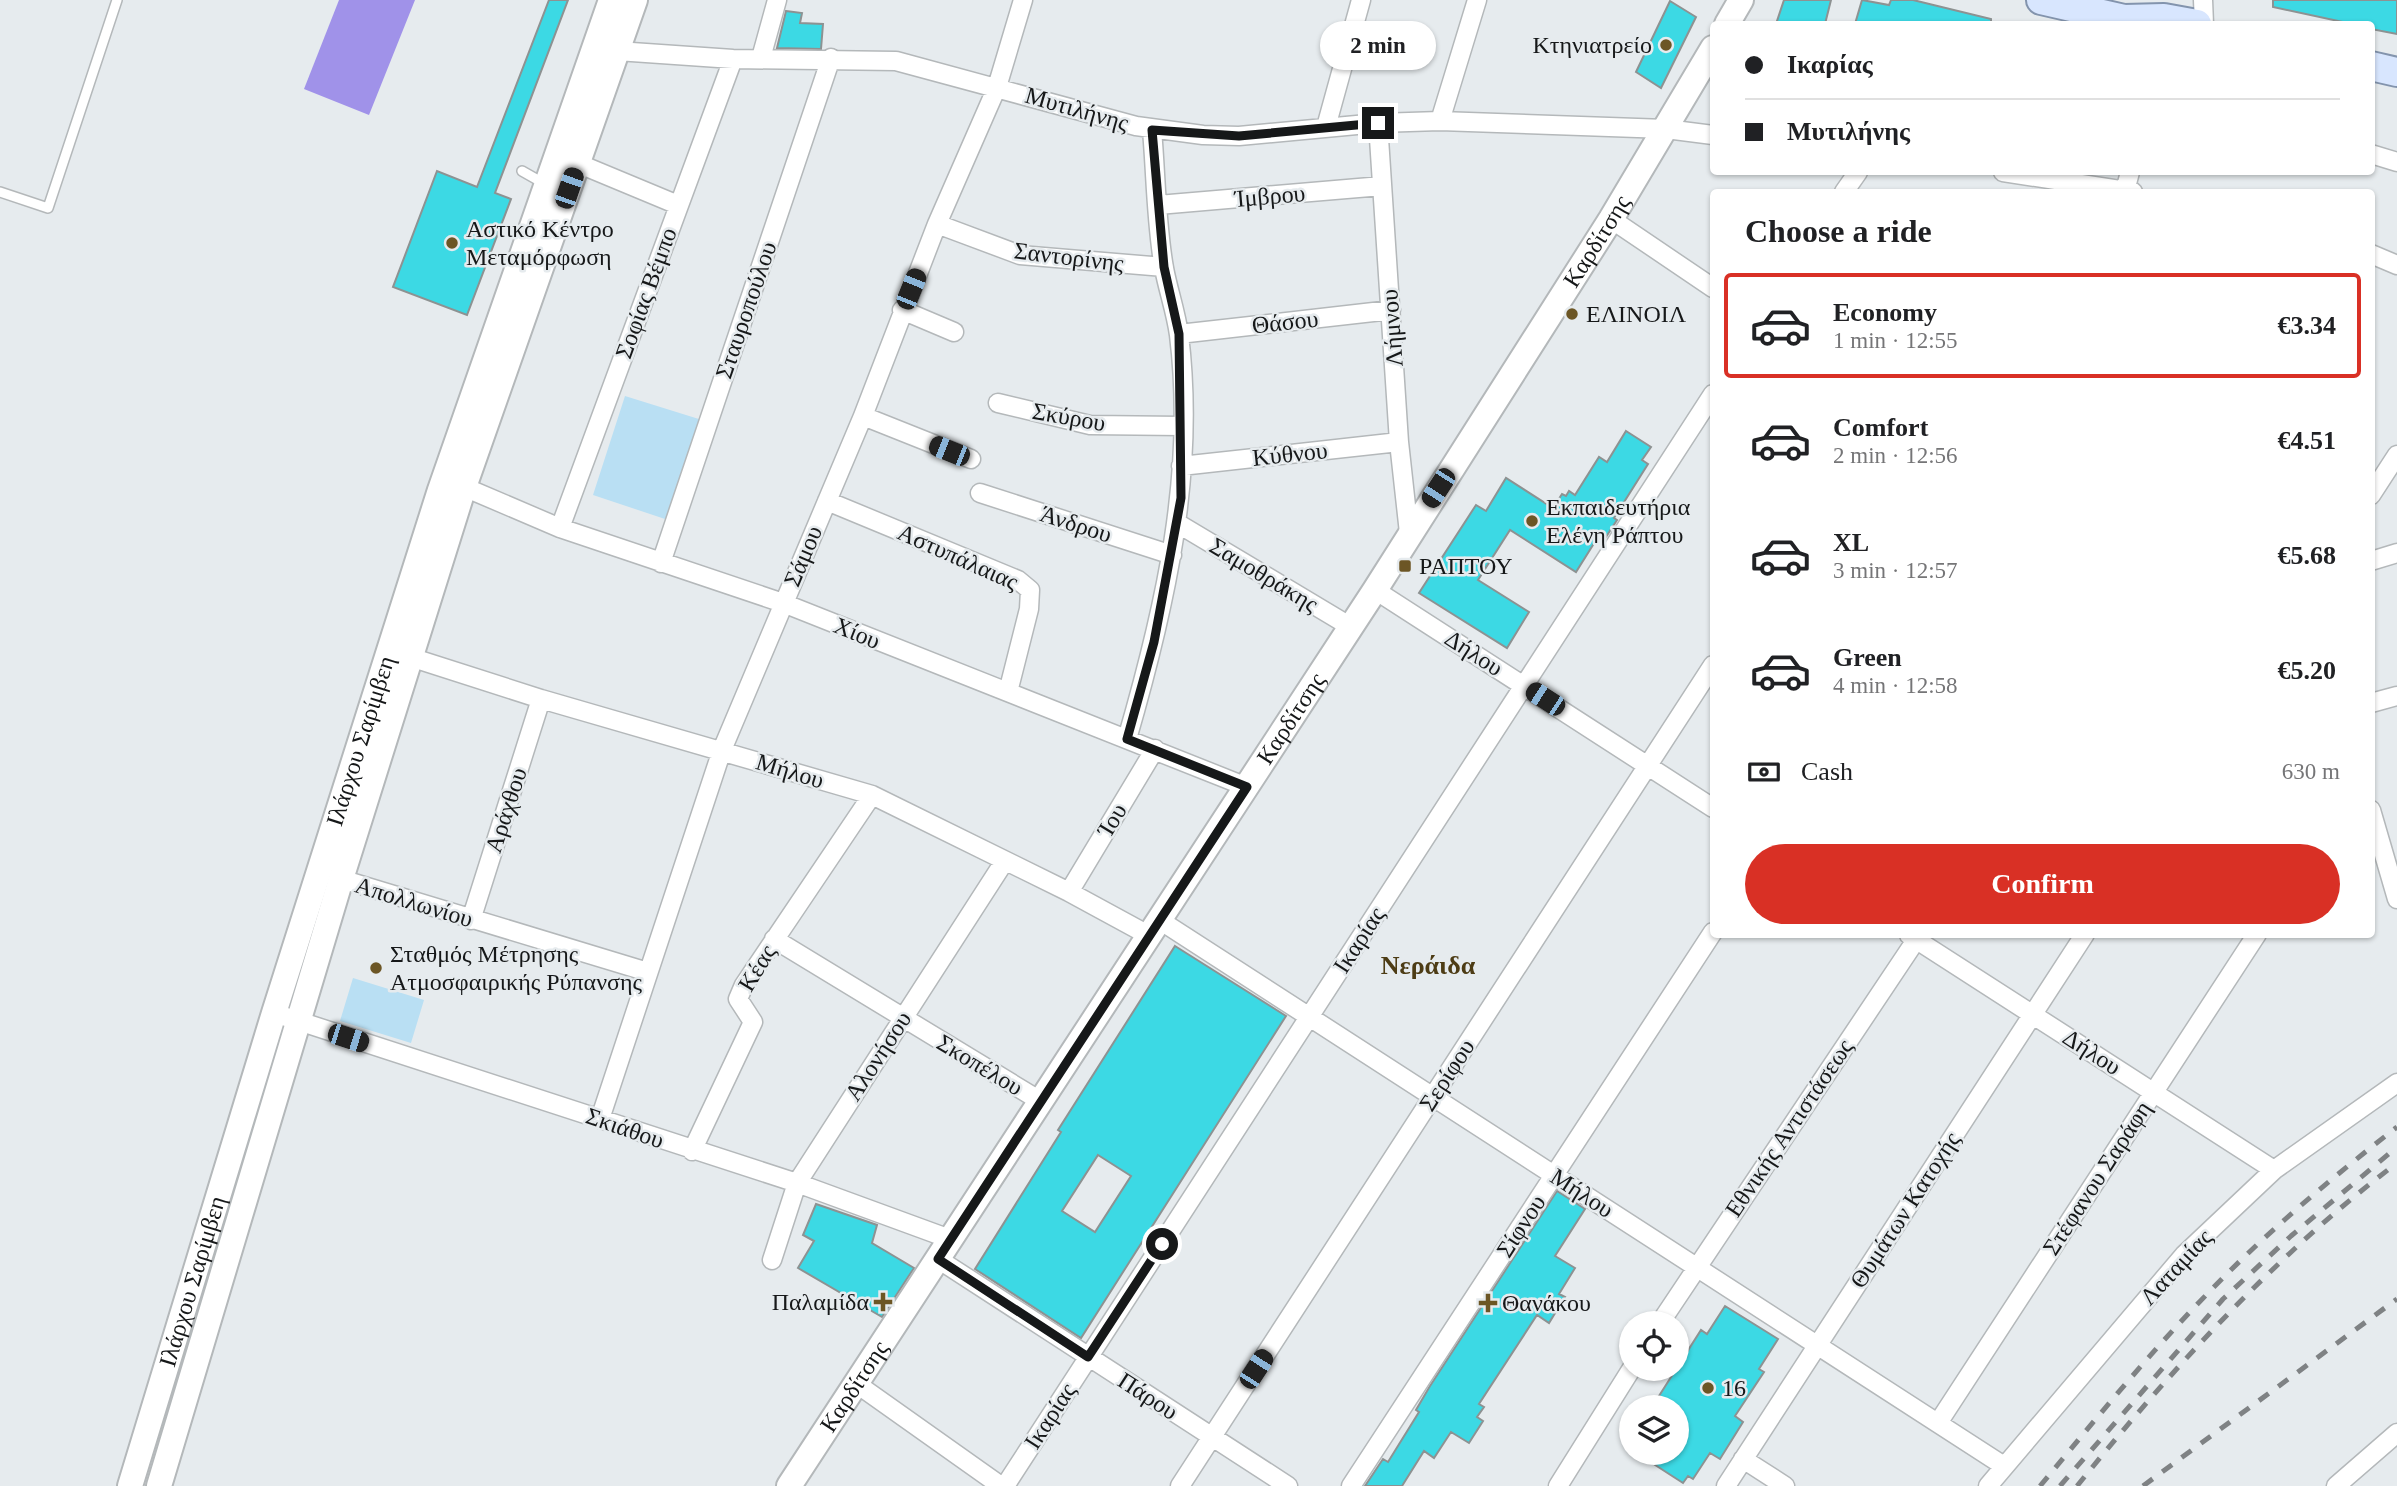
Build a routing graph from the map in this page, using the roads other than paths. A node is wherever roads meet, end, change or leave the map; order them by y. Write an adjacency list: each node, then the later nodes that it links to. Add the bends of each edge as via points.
1 (117, 0): 39 (lane, via 48,208)
2 (611, 0): 34 (main road, Ιλάρχου Σαρίμβεη)
3 (635, 0): 15 (main road, Ιλάρχου Σαρίμβεη)
4 (777, 0): 17 (street)
5 (1023, 0): 22 (street, Σάμου)
6 (1361, 0): 25 (street)
7 (1477, 0): 23 (street)
8 (1741, 0): 12 (main road)
9 (2041, 0): 13 (main road, via 2124,19)
10 (2132, 0): 13 (main road)
11 (2203, 0): 14 (street)
12 (1729, 21)
13 (2164, 21)
14 (2204, 21)
15 (617, 51): 19 (street, Μυτιλήνης); 31 (main road, Ιλάρχου Σαρίμβεη)
16 (1710, 53): 26 (main road, Καρδίτσης)
17 (761, 58): 18 (street, Μυτιλήνης); 19 (street, Μυτιλήνης)
18 (831, 58): 22 (street, Μυτιλήνης, via 896,61); 70 (street, Σταυροπούλου)
19 (733, 59): 40 (street, Σοφίας Βέμπο)
20 (2375, 67): 21 (main road)
21 (2397, 72)
22 (997, 87): 27 (street, Μυτιλήνης); 43 (street, Σάμου)
23 (1440, 121): 24 (street, Μυτιλήνης); 26 (street, Μυτιλήνης)
24 (1378, 123): 25 (street, Μυτιλήνης); 35 (street, Λήμνου)
25 (1326, 127): 27 (street, Μυτιλήνης, via 1239,136)
26 (1666, 129): 28 (street, Μυτιλήνης); 42 (main road, Καρδίτσης)
27 (1152, 130): 41 (street)
28 (1710, 135)
29 (2375, 154): 30 (street)
30 (2397, 162)
31 (578, 163): 40 (street); 60 (main road, Ιλάρχου Σαρίμβεη)
32 (522, 171): 34 (lane)
33 (2031, 175): 36 (street); 37 (street)
34 (545, 184): 102 (main road, Ιλάρχου Σαρίμβεη, via 440,491)
35 (1382, 186): 41 (street, Ίμβρου); 49 (street, Λήμνου)
36 (2075, 187): 38 (street)
37 (2022, 189)
38 (2097, 189)
39 (0, 192)
40 (678, 205): 65 (street, Σοφίας Βέμπο)
41 (1158, 205): 46 (street)
42 (1611, 219): 47 (street); 66 (main road, Καρδίτσης)
43 (937, 224): 46 (street, Σαντορίνης, via 1020,255); 48 (street, Σάμου)
44 (2375, 256): 45 (street)
45 (2397, 265)
46 (1164, 267): 51 (street)
47 (1710, 286)
48 (902, 310): 50 (street); 54 (street, Σάμου)
49 (1391, 310): 51 (street, Θάσου); 56 (street, Λήμνου)
50 (954, 332)
51 (1179, 334): 55 (street)
52 (1710, 399): 76 (street, Ικαρίας)
53 (998, 403): 55 (street, Σκύρου, via 1090,425)
54 (863, 416): 58 (street); 63 (street, Σάμου)
55 (1181, 426): 59 (street)
56 (1399, 442): 59 (street, Κύθνου); 66 (street, Λήμνου)
57 (2397, 455): 61 (street)
58 (971, 459)
59 (1181, 466): 64 (street)
60 (464, 486): 65 (street, Χίου); 74 (main road, Ιλάρχου Σαρίμβεη)
61 (2375, 489)
62 (981, 493): 68 (street, Άνδρου)
63 (827, 501): 72 (street, Σάμου); 77 (street, Αστυπάλαιας, via 1018,580 1030,590)
64 (1177, 523): 68 (street); 73 (street, Σαμοθράκης)
65 (560, 528): 70 (street, Χίου)
66 (1409, 533): 71 (main road, Καρδίτσης)
67 (2397, 553): 69 (street)
68 (1172, 555): 81 (street, via 1150,660)
69 (2375, 560)
70 (660, 563): 72 (street, Χίου)
71 (1375, 590): 73 (main road, Καρδίτσης); 76 (street, Δήλου)
72 (783, 603): 77 (street, Χίου); 83 (street, Σάμου)
73 (1351, 627): 85 (main road, Καρδίτσης)
74 (410, 657): 79 (street, Μήλου); 90 (main road, Ιλάρχου Σαρίμβεη)
75 (1710, 670): 84 (street, Σερίφου)
76 (1524, 686): 84 (street, Δήλου); 104 (street, Ικαρίας)
77 (1008, 692): 81 (street, Χίου)
78 (2397, 696): 80 (street)
79 (541, 699): 83 (street, Μήλου); 93 (street, Αράχθου)
80 (2375, 702)
81 (1127, 739): 82 (street, Χίου)
82 (1156, 749): 85 (street, Χίου); 91 (street, Ίου)
83 (722, 750): 86 (street, Μήλου); 101 (street, Σάμου)
84 (1648, 766): 87 (street, Δήλου); 109 (street, Σερίφου)
85 (1247, 787): 94 (main road, Καρδίτσης)
86 (872, 795): 89 (street, Μήλου); 100 (street, Κέας)
87 (1710, 806)
88 (2375, 824): 92 (street)
89 (1004, 862): 91 (street, Μήλου); 105 (street, Αλονήσου)
90 (341, 879): 93 (street, Απολλωνίου); 106 (main road, Ιλάρχου Σαρίμβεη)
91 (1069, 892): 94 (street, Μήλου)
92 (2397, 899)
93 (471, 920): 101 (street, Απολλωνίου)
94 (1156, 928): 104 (street, Μήλου); 110 (main road, Καρδίτσης)
95 (1710, 937): 114 (street, Σίφνου)
96 (1914, 938): 118 (street, Εθνικής Αντιστάσεως)
97 (1918, 938): 103 (street, Δήλου)
98 (2082, 938): 103 (street, Θυμάτων Κατοχής)
99 (2254, 938): 108 (street, Στέφανου Σαράφη)
100 (774, 939): 105 (street, Σκοπέλου); 112 (street, Κέας, via 738,999 753,1022)
101 (648, 972): 111 (street, Σάμου)
102 (274, 1013): 106 (street, Σκιάθου); 129 (main road, Ιλάρχου Σαρίμβεη)
103 (2033, 1014): 108 (street, Δήλου); 120 (street, Θυμάτων Κατοχής)
104 (1310, 1017): 109 (street, Μήλου); 121 (street, Ικαρίας)
105 (901, 1018): 110 (street, Σκοπέλου); 115 (street, Αλονήσου)
106 (298, 1021): 111 (street, Σκιάθου); 130 (main road, Ιλάρχου Σαρίμβεη)
107 (2397, 1083): 113 (street, Λαταμίας)
108 (2153, 1092): 113 (street, Δήλου); 124 (street, Στέφανου Σαράφη)
109 (1433, 1097): 114 (street, Μήλου); 126 (street, Σερίφου)
110 (1042, 1102): 116 (main road, Καρδίτσης)
111 (600, 1119): 112 (street, Σκιάθου)
112 (692, 1151): 115 (street, Σκιάθου)
113 (2274, 1170): 128 (street, Λαταμίας, via 2183,1255)
114 (1554, 1175): 118 (street, Μήλου); 135 (street, Σίφνου)
115 (797, 1184): 116 (street, Σκιάθου); 117 (street, Αλονήσου)
116 (944, 1249): 121 (street, Πάρου); 123 (main road, Καρδίτσης)
117 (772, 1260)
118 (1696, 1266): 119 (street, Εθνικής Αντιστάσεως); 120 (street, Μήλου)
119 (1668, 1311)
120 (1817, 1345): 124 (street, Μήλου); 127 (street, Θυμάτων Κατοχής)
121 (1088, 1357): 126 (street, Πάρου); 132 (street, Ικαρίας)
122 (1624, 1381): 136 (street)
123 (857, 1384): 131 (main road, Καρδίτσης); 132 (street)
124 (1938, 1423): 128 (street, Μήλου)
125 (2397, 1433): 140 (street)
126 (1212, 1437): 133 (street, Σερίφου); 134 (street, Πάρου)
127 (1743, 1459): 137 (street, Θυμάτων Κατοχής); 138 (street)
128 (2004, 1466): 139 (street, Λαταμίας)
129 (130, 1486)
130 (159, 1486)
131 (789, 1486)
132 (1003, 1486)
133 (1180, 1486)
134 (1288, 1486)
135 (1351, 1486)
136 (1558, 1486)
137 (1726, 1486)
138 (1786, 1486)
139 (1988, 1486)
140 (2336, 1486)

